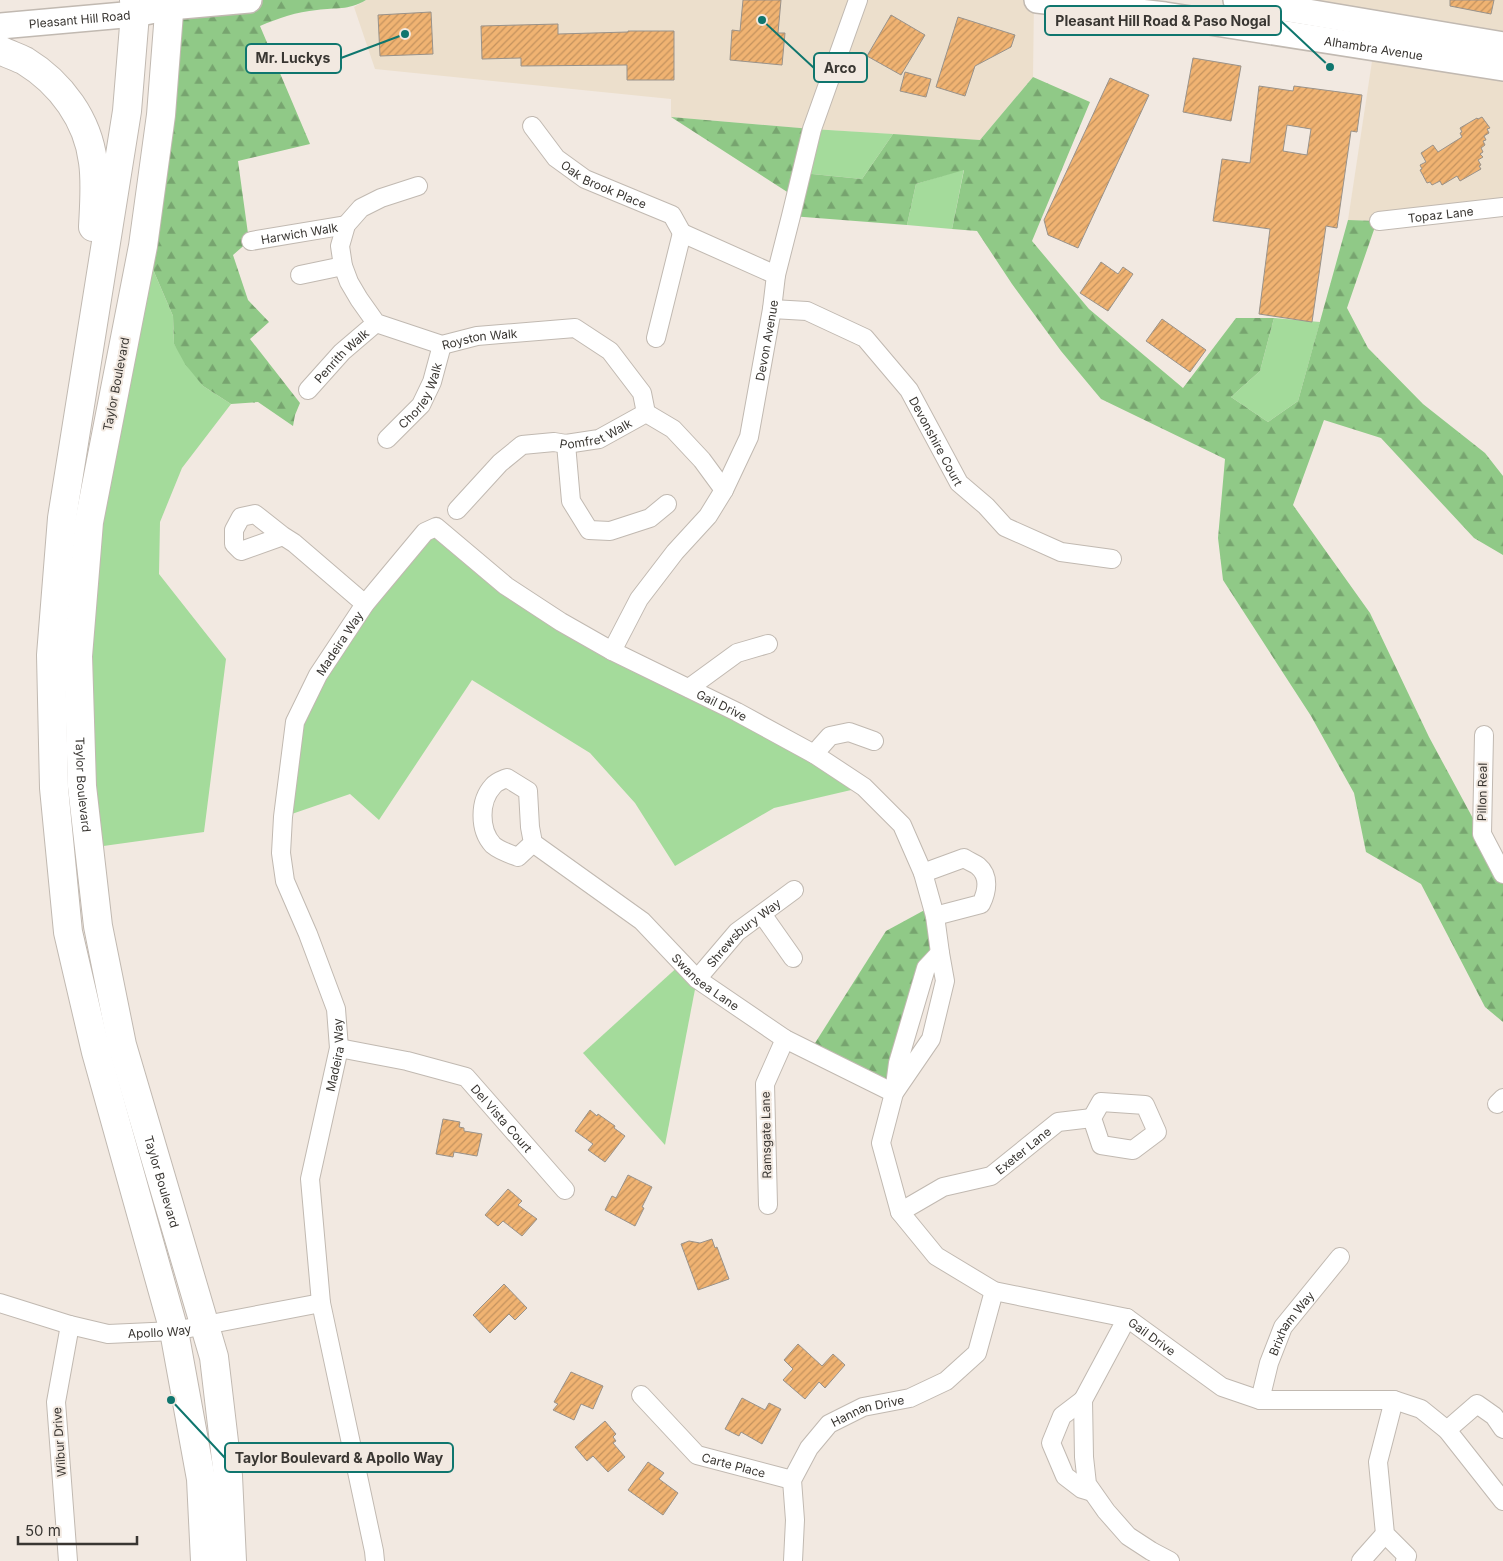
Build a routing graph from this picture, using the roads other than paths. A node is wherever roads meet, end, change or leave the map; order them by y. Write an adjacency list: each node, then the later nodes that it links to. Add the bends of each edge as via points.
1 (249, 0): 5 (main road, Pleasant Hill Road)
2 (858, 0): 20 (street, Devon Avenue, via 812,130)
3 (1037, 0): 10 (main road, Alhambra Avenue, via 1165,15)
4 (1236, 0): 8 (main road, Alhambra Avenue)
5 (170, 4): 6 (main road, Pleasant Hill Road); 64 (main road, Taylor Boulevard, via 162,115 143,246 89,522 78,656 82,786 98,926 122,1045)
6 (135, 7): 7 (main road, Pleasant Hill Road); 23 (main road, via 127,111)
7 (0, 26)
8 (1503, 45)
9 (0, 50): 23 (main road, via 24,61 46,77 69,100 86,130 94,162)
10 (1503, 68)
11 (532, 126): 16 (street, Oak Brook Place, via 556,158 585,178 672,214)
12 (418, 186): 15 (street, via 361,208)
13 (1503, 207): 14 (street, Topaz Lane)
14 (1379, 221)
15 (346, 225): 17 (street, Harwich Walk); 18 (street, via 340,246)
16 (682, 233): 20 (street); 24 (street)
17 (252, 241)
18 (343, 266): 19 (street); 22 (street, via 349,282)
19 (300, 275)
20 (776, 275): 21 (street, Devon Avenue)
21 (772, 309): 30 (street, Devon Avenue, via 749,437); 35 (street, Devonshire Court, via 807,311 865,338 909,390 959,483 1005,526 1061,552)
22 (376, 323): 25 (street, Royston Walk); 26 (street, Penrith Walk, via 342,352)
23 (93, 324): 66 (main road, via 62,518 51,655 54,788 68,932 96,1052)
24 (656, 338)
25 (442, 345): 27 (street, Royston Walk, via 477,336 575,328 610,351 642,393); 28 (street, Chorley Walk, via 432,382 420,405)
26 (308, 390)
27 (646, 413): 29 (street, Pomfret Walk, via 599,440); 30 (street, Pomfret Walk, via 673,429)
28 (387, 439)
29 (566, 444): 31 (street, via 571,501 589,530 610,531 650,518); 32 (street, Pomfret Walk, via 522,445 500,463)
30 (724, 490): 38 (street, Devon Avenue, via 708,516 639,599)
31 (667, 504)
32 (457, 510)
33 (425, 532): 36 (street, Madeira Way); 38 (street, Gail Drive, via 436,527 506,586)
34 (283, 536): 36 (street)
35 (1112, 559)
36 (365, 604): 53 (street, Madeira Way, via 318,676 296,722 281,844 285,881 336,1009)
37 (768, 644): 39 (street, via 737,653)
38 (612, 652): 39 (street, Gail Drive)
39 (689, 688): 42 (street, Gail Drive)
40 (1484, 735): 45 (street, Pillon Real, via 1482,834)
41 (874, 741): 42 (street, via 850,732 830,736)
42 (814, 754): 44 (street, Gail Drive, via 864,787 902,825)
43 (533, 844): 51 (street, Swansea Lane, via 642,921)
44 (923, 873): 48 (street, Gail Drive); 48 (street, via 964,858 979,867 986,876 986,894 981,904)
45 (1503, 874)
46 (794, 890): 47 (street, Shrewsbury Way)
47 (762, 914): 50 (street); 51 (street, Shrewsbury Way, via 737,932)
48 (935, 916): 49 (street, Gail Drive)
49 (940, 953): 54 (street, Gail Drive, via 926,968 898,1062); 54 (street, Gail Drive, via 945,981 932,1039)
50 (793, 958)
51 (697, 979): 52 (street, Swansea Lane)
52 (785, 1039): 54 (street, Swansea Lane); 57 (street, Ramsgate Lane, via 765,1084)
53 (339, 1048): 56 (street, Del Vista Court, via 466,1076); 62 (street, Madeira Way, via 310,1179)
54 (894, 1093): 58 (street, Gail Drive, via 881,1143)
55 (1092, 1118): 58 (street, Exeter Lane, via 1058,1122 991,1176 943,1187)
56 (565, 1190)
57 (768, 1205)
58 (900, 1212): 60 (street, Gail Drive, via 936,1256)
59 (1340, 1257): 69 (street, Brixham Way, via 1283,1327 1269,1362)
60 (994, 1291): 63 (street, Gail Drive); 73 (street, Hannan Drive, via 977,1353 946,1381 910,1398 863,1407 828,1424 809,1448)
61 (0, 1303): 65 (street, Apollo Way)
62 (321, 1303): 64 (street, Apollo Way); 80 (street, Madeira Way)
63 (1127, 1318): 68 (street); 69 (street, Gail Drive, via 1222,1387)
64 (204, 1324): 66 (street, Apollo Way); 79 (main road, Taylor Boulevard, via 214,1357 228,1476)
65 (70, 1325): 66 (street, Apollo Way, via 108,1334); 77 (street, Wilbur Drive, via 56,1402)
66 (174, 1330): 78 (main road, via 201,1479)
67 (641, 1395): 73 (street, Carte Place, via 697,1454)
68 (1083, 1400): 74 (street, via 1085,1466 1087,1484); 74 (street, via 1062,1416 1051,1443 1065,1476 1082,1489)
69 (1260, 1400): 70 (street, Gail Drive)
70 (1394, 1400): 72 (street, Gail Drive, via 1421,1409); 76 (street, via 1378,1462)
71 (1503, 1429): 72 (street, via 1494,1416 1477,1404)
72 (1447, 1430): 75 (street, Gail Drive)
73 (792, 1480): 81 (street, via 795,1520)
74 (1092, 1492): 82 (street, via 1128,1536)
75 (1503, 1501)
76 (1385, 1534): 83 (street); 84 (street, via 1407,1556)
77 (68, 1561)
78 (205, 1561)
79 (232, 1561)
80 (375, 1561)
81 (793, 1561)
82 (1170, 1561)
83 (1361, 1561)
84 (1405, 1561)

